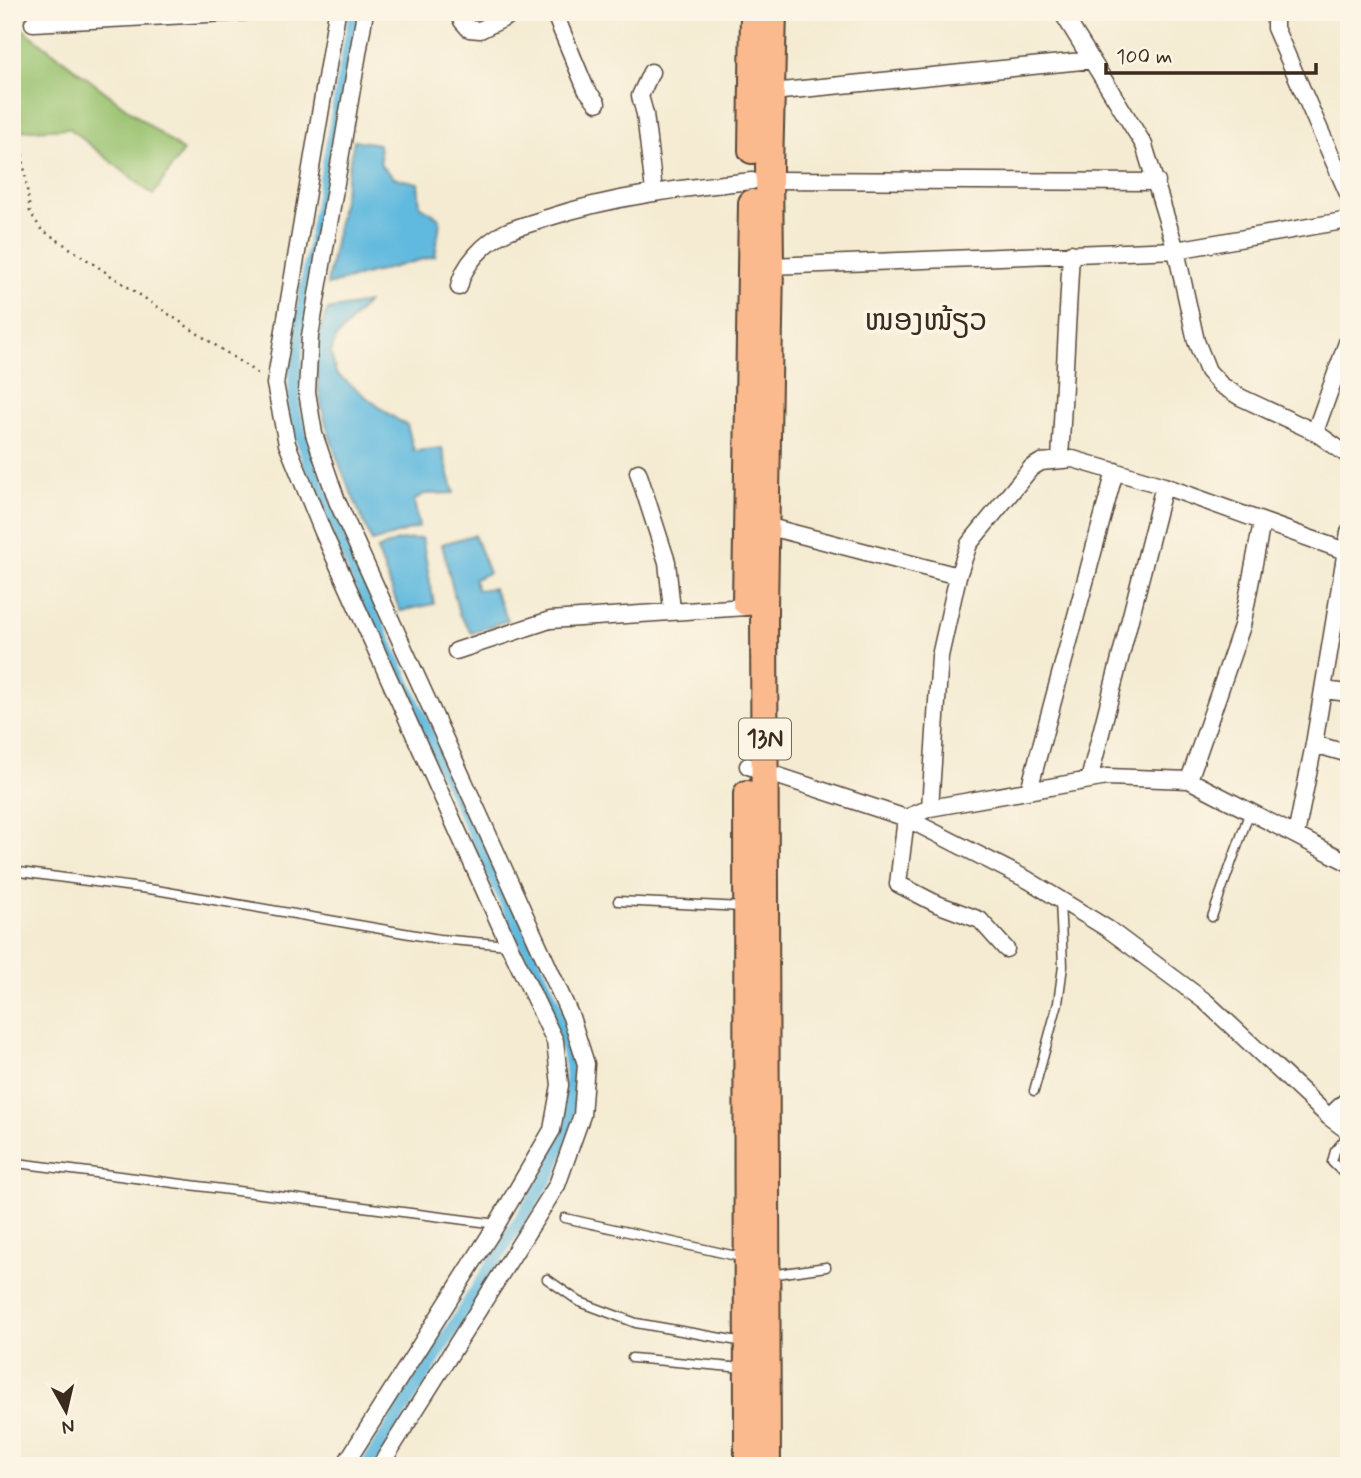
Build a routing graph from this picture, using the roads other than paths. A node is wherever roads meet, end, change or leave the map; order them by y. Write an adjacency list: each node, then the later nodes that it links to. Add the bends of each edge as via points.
1 (246, 12): 11 (street)
2 (337, 12): 58 (street, via 275,384 287,444 323,531)
3 (365, 12): 74 (street, via 310,336 307,392 314,434 337,501 571,1017 586,1064 582,1115 557,1185)
4 (459, 12): 5 (street, via 469,29 480,30)
5 (517, 12)
6 (554, 12): 15 (street, via 586,89)
7 (754, 12): 16 (highway, 13N)
8 (773, 12): 14 (highway, 13N)
9 (1062, 12): 12 (street)
10 (1275, 12): 19 (street, via 1275,28)
11 (33, 23)
12 (1092, 60): 14 (street); 17 (street, via 1144,145)
13 (651, 72): 18 (street, via 640,96)
14 (772, 92): 16 (highway, 13N)
15 (597, 103)
16 (761, 180): 17 (street); 18 (street); 23 (highway, 13N); 37 (highway, 13N)
17 (1157, 182): 21 (street)
18 (654, 191): 24 (street, via 582,206 504,233 472,258)
19 (1349, 196)
20 (1349, 220): 21 (street)
21 (1176, 250): 22 (street); 26 (street, via 1196,341 1208,372 1240,397)
22 (1071, 253): 23 (street); 28 (street)
23 (770, 266): 33 (highway, 13N)
24 (459, 287)
25 (1349, 337): 26 (street)
26 (1315, 432): 27 (street)
27 (1349, 456)
28 (1060, 460): 29 (street, via 1073,459); 36 (street, via 1031,468 969,544)
29 (1115, 471): 31 (street); 47 (street)
30 (638, 472): 38 (street, via 667,562)
31 (1164, 486): 32 (street); 45 (street)
32 (1262, 522): 35 (street); 46 (street, via 1242,625)
33 (766, 526): 36 (street); 44 (highway, 13N)
34 (1349, 532): 35 (street)
35 (1345, 551): 40 (street)
36 (958, 576): 48 (street, via 940,656)
37 (746, 607): 38 (street); 44 (highway, 13N)
38 (672, 611): 39 (street, via 551,620)
39 (456, 651)
40 (1323, 690): 41 (street); 42 (street)
41 (1349, 693)
42 (1314, 744): 43 (street); 51 (street)
43 (1349, 754)
44 (757, 768): 50 (street); 56 (highway, 13N); 68 (highway, 13N)
45 (1089, 780): 46 (street); 47 (street)
46 (1189, 780): 49 (street)
47 (1029, 790): 48 (street)
48 (930, 808): 50 (street)
49 (1250, 811): 51 (street); 57 (lane)
50 (906, 818): 54 (street); 59 (street, via 898,884 979,920)
51 (1296, 835): 52 (street)
52 (1349, 863)
53 (12, 871): 58 (lane, via 156,890 439,939)
54 (1060, 900): 60 (lane, via 1063,966 1058,1003); 62 (street, via 1108,929 1206,1002)
55 (618, 901): 56 (lane)
56 (746, 907): 68 (highway, 13N)
57 (1212, 917)
58 (509, 945): 67 (street, via 555,1041 560,1085 552,1130)
59 (1006, 949)
60 (1034, 1091)
61 (1349, 1098): 62 (street)
62 (1329, 1118): 63 (street)
63 (1349, 1133): 65 (lane, via 1332,1162)
64 (17, 1163): 67 (lane)
65 (1349, 1180)
66 (565, 1218): 68 (lane)
67 (497, 1224): 73 (street)
68 (757, 1267): 69 (lane); 71 (highway, 13N); 76 (highway, 13N)
69 (825, 1267)
70 (547, 1279): 71 (lane, via 580,1302)
71 (746, 1355): 72 (lane); 75 (highway, 13N)
72 (632, 1358)
73 (344, 1466)
74 (380, 1466)
75 (748, 1466)
76 (767, 1466)

